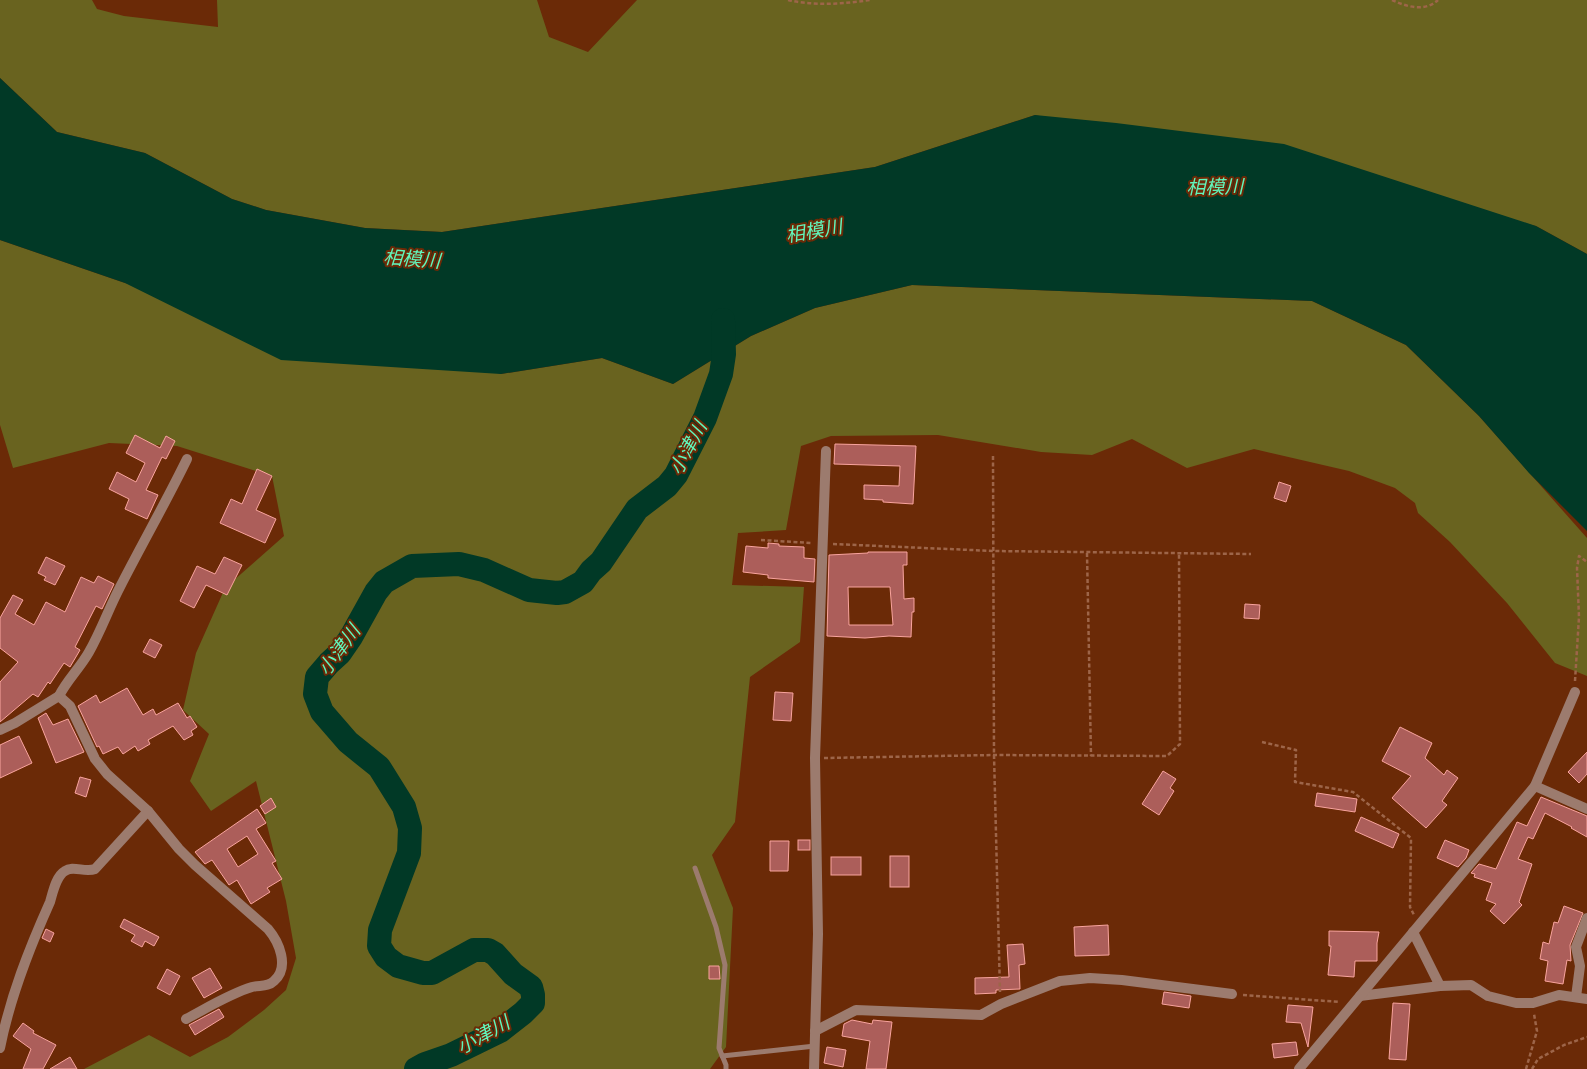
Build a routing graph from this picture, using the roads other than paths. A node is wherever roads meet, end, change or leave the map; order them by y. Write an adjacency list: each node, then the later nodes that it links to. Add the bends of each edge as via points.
1 (826, 451): 18 (street, via 816,758 818,934)
2 (187, 458): 4 (street, via 90,650)
3 (1575, 692): 6 (street)
4 (60, 696): 5 (street); 8 (street, via 70,706 95,759)
5 (0, 730)
6 (1535, 786): 7 (street); 11 (street)
7 (1587, 809)
8 (148, 811): 17 (street, via 195,865 268,929 280,948 282,963 278,977 272,983 248,988); 20 (street, via 94,869 89,872 67,870 59,878 10,1005)
9 (695, 868): 21 (lane, via 716,927 725,965 719,1048)
10 (1587, 918): 14 (street, via 1576,947 1580,966)
11 (1416, 929): 12 (street); 15 (street)
12 (1440, 986): 14 (street, via 1471,985 1488,996 1516,1003 1533,1003 1559,995); 15 (street)
13 (1232, 994): 18 (street, via 1122,980 1060,980 981,1015 856,1010)
14 (1576, 997): 16 (street)
15 (1357, 1000): 24 (street)
16 (1587, 1000)
17 (186, 1019)
18 (815, 1031): 19 (street)
19 (815, 1046): 21 (lane); 23 (street)
20 (0, 1048)
21 (722, 1056): 22 (lane)
22 (726, 1069)
23 (814, 1069)
24 (1299, 1069)

